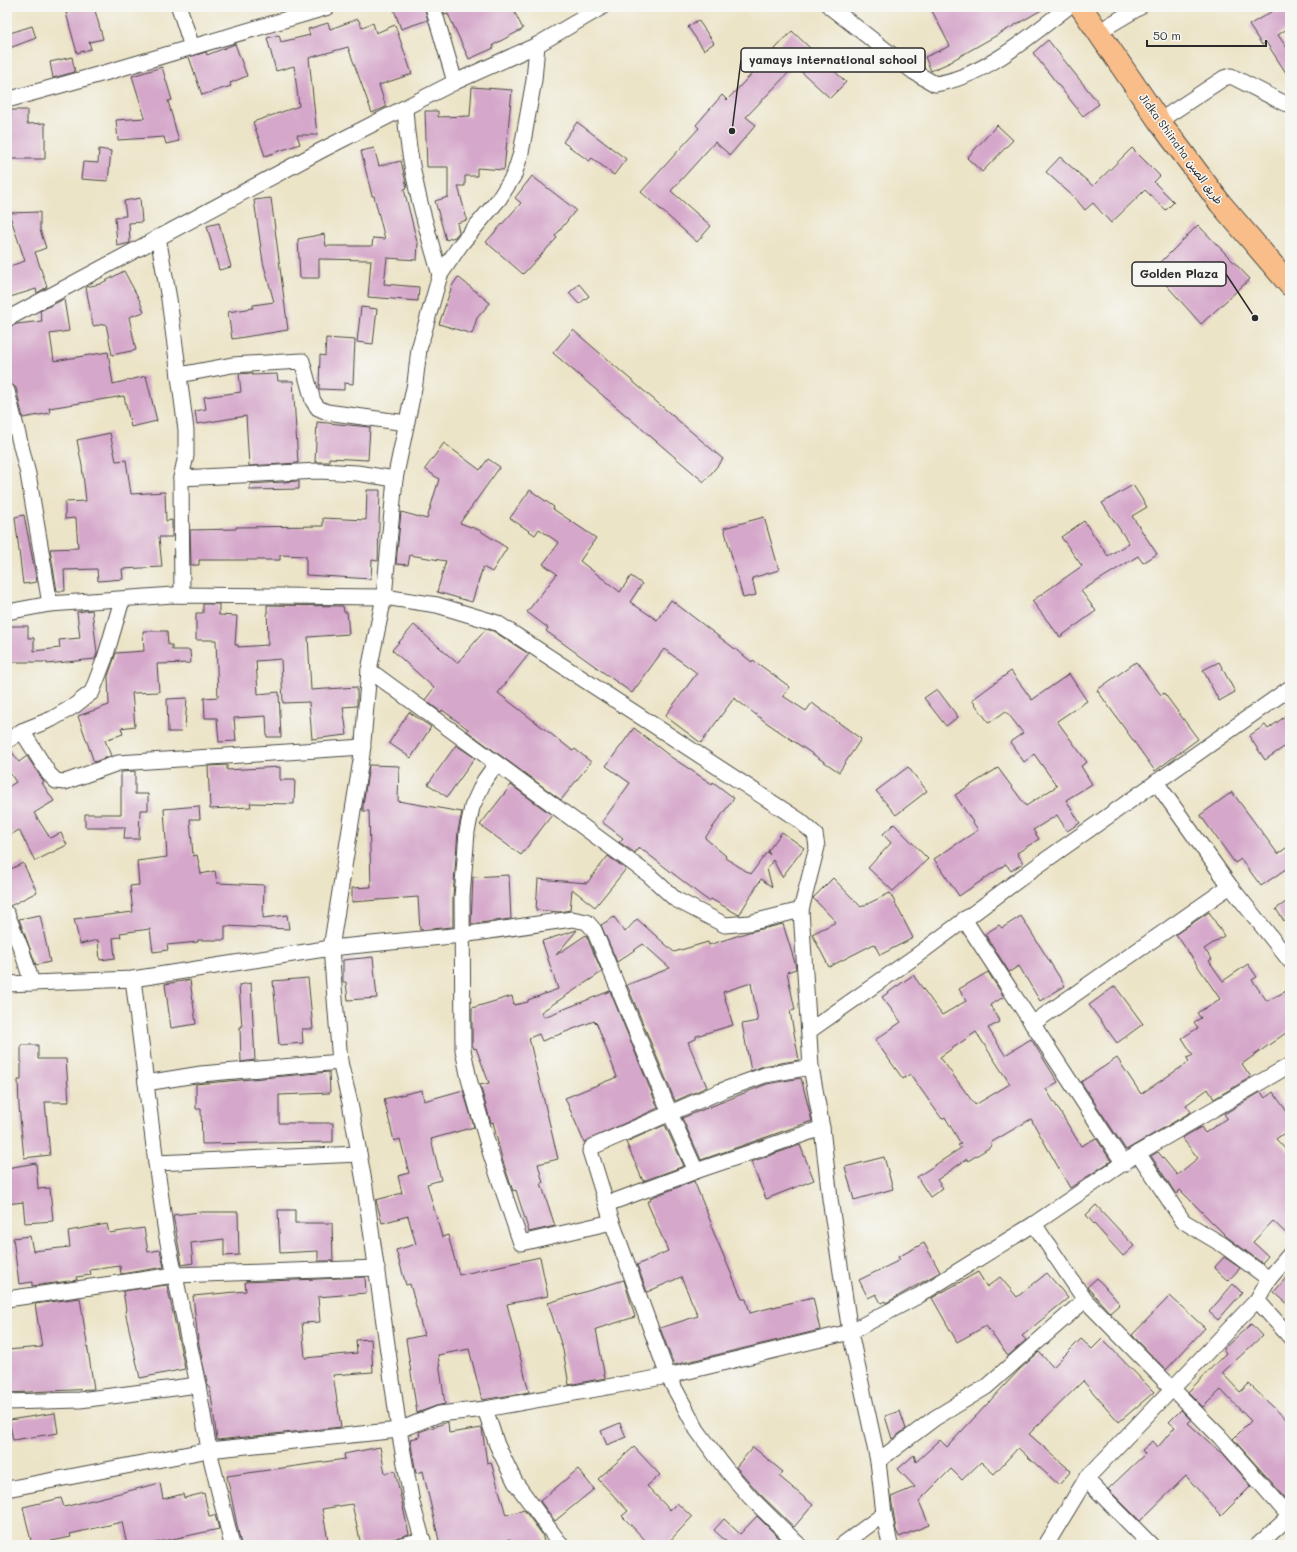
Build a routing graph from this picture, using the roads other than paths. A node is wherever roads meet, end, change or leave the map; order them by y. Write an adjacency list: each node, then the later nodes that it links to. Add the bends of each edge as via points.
1 (179, 7): 11 (street)
2 (328, 7): 11 (street)
3 (433, 7): 12 (street)
4 (602, 7): 10 (street)
5 (830, 7): 6 (street, via 914,72 935,84 952,80 1002,56)
6 (1068, 7)
7 (1081, 7): 9 (main road, Jidka Shiinaha طريق الصين)
8 (1140, 7): 9 (street)
9 (1098, 32): 16 (main road, Jidka Shiinaha طريق الصين)
10 (537, 45): 12 (street); 18 (street, via 522,153 514,175 500,199 461,244)
11 (192, 47): 13 (street)
12 (455, 82): 15 (street)
13 (7, 100)
14 (1290, 104): 16 (street, via 1231,76 1224,78)
15 (405, 109): 17 (street, via 322,150); 18 (street, via 409,154)
16 (1159, 121): 19 (main road, Jidka Shiinaha طريق الصين, via 1220,203)
17 (158, 238): 20 (street); 21 (street)
18 (440, 275): 23 (street, via 419,349 415,383)
19 (1290, 285)
20 (7, 319)
21 (179, 375): 23 (street, via 232,365 302,362 313,401 318,408 326,412); 24 (street, via 186,430 186,456)
22 (7, 390): 29 (street, via 28,474)
23 (406, 422): 25 (street)
24 (181, 478): 25 (street, via 319,470); 26 (street)
25 (395, 479): 27 (street)
26 (182, 595): 27 (street); 28 (street)
27 (384, 597): 31 (street); 39 (street, via 437,605 497,623 800,820 815,834 817,847)
28 (122, 600): 29 (street); 33 (street, via 92,692 52,719)
29 (50, 604): 30 (street)
30 (7, 612)
31 (369, 670): 35 (street); 36 (street)
32 (1290, 688): 37 (street)
33 (22, 730): 34 (street); 35 (street, via 48,774 56,781 64,782 118,762)
34 (7, 741)
35 (363, 746): 43 (street)
36 (496, 764): 39 (street, via 649,875 675,899 725,925 749,923); 42 (street, via 484,781 471,813 462,897)
37 (1156, 782): 38 (street); 41 (street)
38 (1230, 886): 44 (street); 48 (street)
39 (801, 910): 49 (street)
40 (7, 914): 46 (street)
41 (964, 919): 48 (street); 49 (street)
42 (462, 935): 43 (street); 54 (street, via 572,919 588,922 594,930); 62 (street, via 463,1050 468,1079 520,1242 523,1244)
43 (331, 948): 45 (street); 50 (street)
44 (1290, 961)
45 (133, 979): 46 (street); 53 (street)
46 (32, 983): 47 (street)
47 (7, 984)
48 (1032, 1024): 59 (street)
49 (809, 1031): 52 (street)
50 (340, 1062): 53 (street, via 200,1074); 57 (street)
51 (1290, 1065): 56 (street)
52 (811, 1067): 54 (street, via 765,1075); 55 (street)
53 (146, 1083): 58 (street)
54 (670, 1113): 60 (street); 61 (street, via 592,1147 591,1156)
55 (822, 1128): 60 (street); 71 (street)
56 (1138, 1153): 59 (street); 67 (street, via 1183,1221 1223,1244)
57 (359, 1154): 58 (street); 65 (street)
58 (156, 1163): 66 (street)
59 (1124, 1164): 63 (street)
60 (696, 1171): 61 (street)
61 (607, 1204): 62 (street)
62 (612, 1222): 73 (street)
63 (1034, 1224): 69 (street); 71 (street, via 918,1296)
64 (1290, 1254): 67 (street)
65 (377, 1268): 66 (street); 78 (street)
66 (175, 1276): 68 (street); 74 (street)
67 (1270, 1279): 70 (street)
68 (7, 1299)
69 (1084, 1300): 75 (street); 80 (street, via 986,1387 935,1418)
70 (1257, 1300): 72 (street); 75 (street)
71 (850, 1332): 73 (street); 80 (street)
72 (1290, 1337)
73 (668, 1376): 77 (street); 89 (street, via 697,1430 725,1468 751,1498)
74 (198, 1385): 76 (street, via 80,1400); 79 (street)
75 (1172, 1388): 81 (street); 84 (street, via 1220,1437)
76 (7, 1402)
77 (484, 1409): 78 (street, via 439,1414); 88 (street, via 497,1445 515,1482)
78 (399, 1430): 79 (street); 85 (street, via 412,1503)
79 (209, 1450): 82 (street); 86 (street)
80 (878, 1461): 83 (street)
81 (1086, 1479): 92 (street); 93 (street)
82 (7, 1489)
83 (884, 1514): 90 (street); 91 (street)
84 (1290, 1516): 94 (street)
85 (424, 1542): 87 (street)
86 (232, 1545)
87 (401, 1545)
88 (561, 1545)
89 (799, 1545)
90 (842, 1545)
91 (890, 1545)
92 (1046, 1545)
93 (1151, 1545)
94 (1258, 1545)

